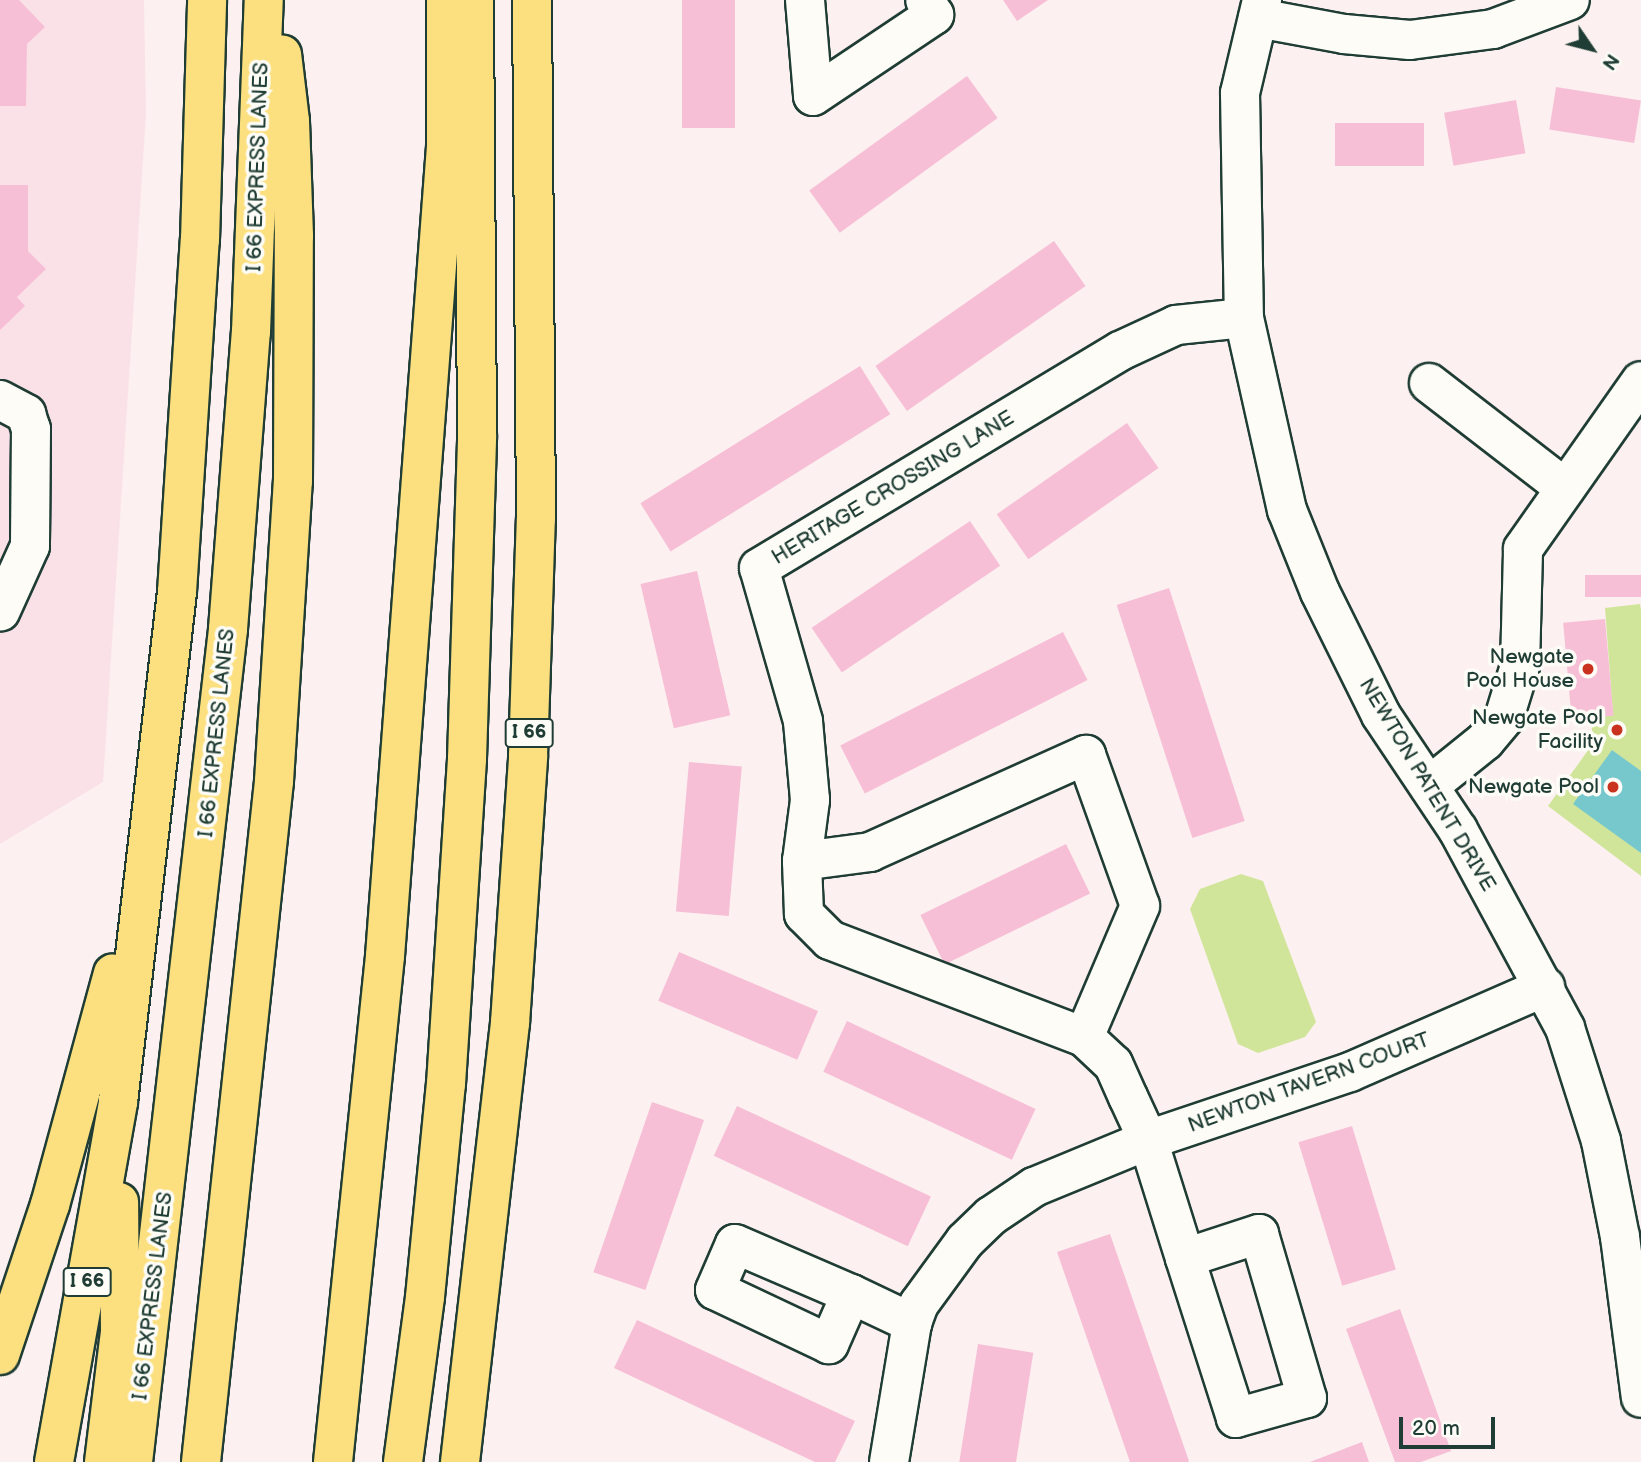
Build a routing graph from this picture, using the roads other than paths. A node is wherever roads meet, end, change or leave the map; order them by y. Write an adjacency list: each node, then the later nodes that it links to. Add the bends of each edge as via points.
1 (207, 0): 17 (highway, I 66, via 196,319)
2 (264, 0): 31 (highway, I 66 EXPRESS LANES, via 251,332 230,602)
3 (276, 0): 32 (highway, via 290,121 293,481 268,847)
4 (446, 0): 33 (highway, via 446,147 385,956)
5 (474, 0): 34 (highway, via 477,422 467,759 446,1084)
6 (532, 0): 35 (highway, I 66, via 536,519 528,756 510,1023)
7 (804, 0): 8 (street, via 813,96 934,15)
8 (925, 0)
9 (1570, 0): 10 (street, via 1493,29 1410,40 1344,34)
10 (1260, 9): 11 (street, NEWTON PATENT DRIVE, via 1240,93)
11 (1244, 318): 18 (street, NEWTON PATENT DRIVE, via 1287,510 1320,593 1381,715); 19 (street, HERITAGE CROSSING LANE, via 1177,325 1120,351 759,568 803,721 810,800)
12 (1641, 382): 15 (street)
13 (1429, 383): 15 (street)
14 (0, 400): 16 (street, via 26,414 31,429 30,546)
15 (1565, 488): 18 (street, via 1523,549 1520,666 1504,718 1485,740)
16 (0, 612)
17 (170, 657): 22 (highway, I 66); 27 (highway, via 142,841 111,980 50,1205)
18 (1429, 786): 20 (street, NEWTON PATENT DRIVE)
19 (802, 861): 21 (street, HERITAGE CROSSING LANE, via 804,914 830,940); 21 (street, via 870,852 1086,755 1140,906)
20 (1545, 987): 23 (street, NEWTON TAVERN COURT, via 1350,1072); 28 (street, NEWTON PATENT DRIVE, via 1579,1065 1601,1141 1620,1237)
21 (1084, 1037): 23 (street, HERITAGE CROSSING LANE, via 1113,1064)
22 (118, 1102): 29 (highway, I 66); 30 (highway, via 120,1332)
23 (1148, 1140): 24 (street, HERITAGE CROSSING LANE); 26 (street, NEWTON TAVERN COURT, via 1034,1187 991,1216 965,1241 919,1304)
24 (1185, 1258): 24 (street, HERITAGE CROSSING LANE, via 1236,1418 1307,1398 1259,1234)
25 (851, 1294): 26 (street)
26 (912, 1323): 36 (street, NEWTON TAVERN COURT)
27 (0, 1355)
28 (1641, 1398)
29 (54, 1462)
30 (104, 1462)
31 (133, 1462)
32 (201, 1462)
33 (333, 1462)
34 (403, 1462)
35 (460, 1462)
36 (889, 1462)

